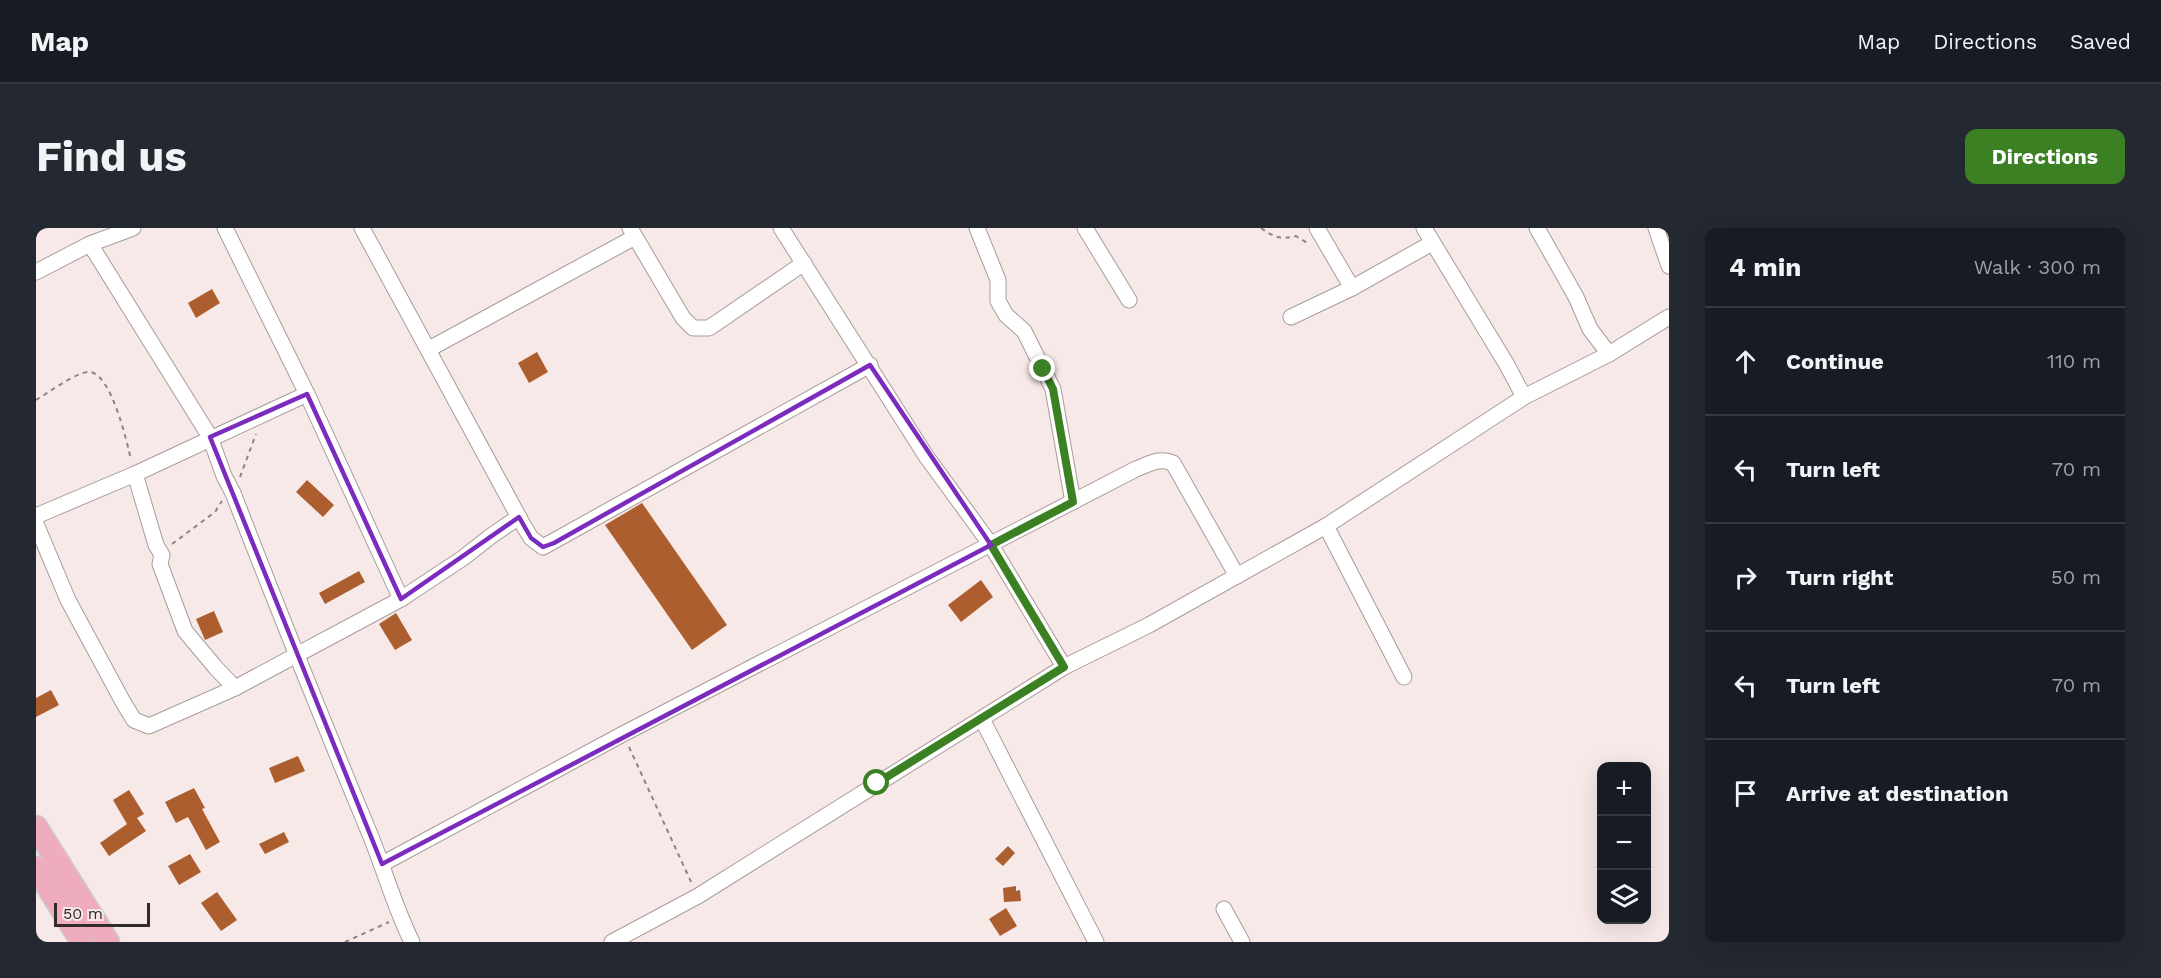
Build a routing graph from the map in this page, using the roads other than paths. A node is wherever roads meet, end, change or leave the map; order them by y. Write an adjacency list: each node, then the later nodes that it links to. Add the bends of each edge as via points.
1 (133, 228): 13 (street)
2 (225, 228): 24 (street)
3 (362, 228): 21 (street)
4 (781, 228): 14 (street)
5 (977, 228): 28 (street, via 998,280 999,301 1006,315 1024,331 1053,389)
6 (1085, 228): 18 (street)
7 (1317, 228): 17 (street)
8 (1424, 228): 12 (street)
9 (1537, 228): 22 (street, via 1590,329)
10 (1656, 228): 15 (street)
11 (632, 232): 14 (street, via 683,318 693,328 709,328); 21 (street)
12 (1432, 243): 17 (street); 25 (street)
13 (90, 244): 16 (street); 26 (street)
14 (804, 263): 23 (street)
15 (1669, 266)
16 (36, 272)
17 (1352, 288): 19 (street)
18 (1129, 300)
19 (1291, 317)
20 (1669, 317): 22 (street)
21 (429, 349): 30 (street)
22 (1609, 354): 25 (street)
23 (870, 365): 30 (street, via 554,543 543,547 531,538); 33 (street, via 927,456)
24 (307, 394): 26 (street); 35 (street)
25 (1524, 397): 32 (street)
26 (210, 437): 27 (street); 36 (street)
27 (135, 474): 29 (street); 39 (street, via 162,555 160,564 185,630)
28 (1073, 502): 33 (street); 34 (street, via 1157,461 1173,463)
29 (36, 516)
30 (519, 517): 35 (street)
31 (36, 524): 39 (street, via 68,600 134,720 148,726)
32 (1326, 526): 34 (street); 38 (street)
33 (991, 545): 37 (street); 42 (street, via 623,734)
34 (1237, 576): 37 (street)
35 (401, 599): 36 (street)
36 (296, 656): 39 (street); 42 (street)
37 (1064, 667): 40 (street)
38 (1404, 677)
39 (236, 687)
40 (982, 719): 48 (street, via 698,896); 49 (street)
41 (36, 827): 46 (main road)
42 (382, 864): 47 (street)
43 (36, 868): 45 (main road)
44 (1224, 909): 50 (street)
45 (82, 942)
46 (108, 942)
47 (412, 942)
48 (612, 942)
49 (1096, 942)
50 (1242, 942)

